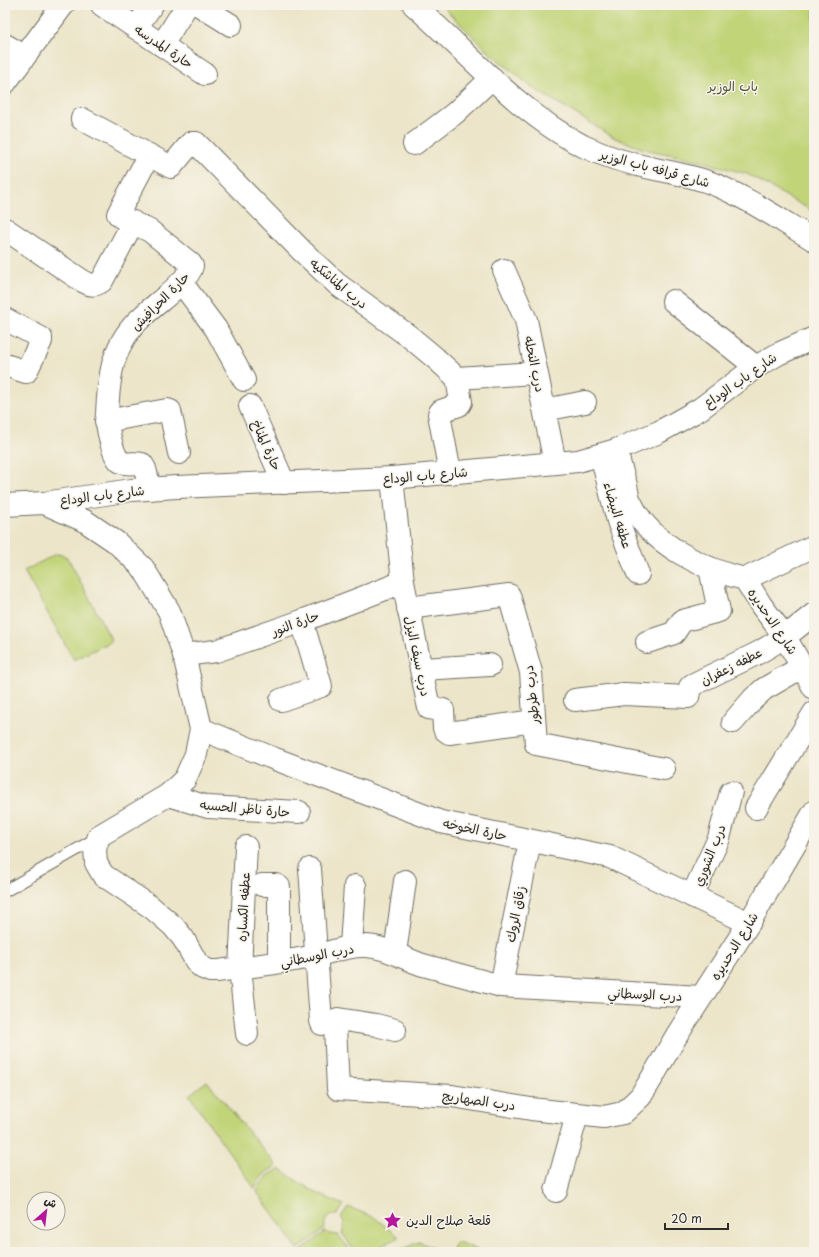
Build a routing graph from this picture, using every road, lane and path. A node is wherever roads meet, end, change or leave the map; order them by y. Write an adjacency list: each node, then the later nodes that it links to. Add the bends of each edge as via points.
1 (63, 5): 11 (street)
2 (102, 5): 8 (street, حارة المدرسه)
3 (152, 5): 8 (street)
4 (187, 5): 10 (street)
5 (199, 5): 7 (street)
6 (414, 5): 13 (street, شارع قرافه باب الوزير)
7 (231, 25)
8 (136, 28): 10 (street, حارة المدرسه)
9 (5, 45): 11 (street)
10 (162, 45): 12 (street, حارة المدرسه)
11 (24, 56): 14 (street)
12 (205, 74)
13 (492, 78): 16 (street, via 455,113); 20 (street, شارع قرافه باب الوزير, via 522,104 582,145 617,160 711,182 737,194)
14 (5, 83)
15 (82, 119): 17 (street)
16 (414, 144)
17 (149, 155): 18 (street, حارة الحرافيش, via 118,214); 29 (street, درب المناشكيه, via 171,167 191,143 196,143 337,284 410,337)
18 (133, 222): 19 (street, via 102,281 92,286); 22 (street, حارة الحرافيش, via 150,231 190,263 191,270)
19 (5, 229)
20 (814, 240)
21 (504, 270): 28 (street, درب النحله, via 526,320)
22 (181, 282): 30 (street, via 216,329); 34 (street, حارة الحرافيش, via 130,329 121,344 109,376)
23 (673, 300): 27 (street)
24 (5, 319): 26 (street, via 41,338 41,341 26,372)
25 (814, 338): 27 (street, شارع باب الوداع)
26 (5, 365)
27 (756, 367): 35 (street, شارع باب الوداع, via 680,421 638,442)
28 (536, 373): 29 (street); 33 (street, درب النحله)
29 (457, 378): 38 (street, via 460,403 439,414)
30 (244, 380)
31 (585, 402): 33 (street)
32 (250, 406): 40 (street, حارة المناخ)
33 (545, 410): 37 (street, درب النحله)
34 (106, 421): 36 (street, via 170,411); 41 (street, حارة الحرافيش, via 117,458 123,462 142,464)
35 (609, 452): 37 (street, شارع باب الوداع, via 578,461); 45 (street, شارع الدحديره, via 630,503 642,520 656,536 673,549); 46 (street, عطفه البيضاء, via 618,521)
36 (179, 453)
37 (555, 463): 38 (street, شارع باب الوداع)
38 (450, 473): 39 (street, شارع باب الوداع)
39 (392, 478): 40 (street, شارع باب الوداع); 48 (street, درب سيف اليزل)
40 (284, 483): 41 (street, شارع باب الوداع)
41 (150, 489): 42 (street, شارع باب الوداع)
42 (44, 502): 43 (street, شارع باب الوداع); 54 (street, via 85,521 116,542 143,568 169,611)
43 (5, 505)
44 (814, 546): 47 (street)
45 (710, 568): 47 (street, شارع الدحديره); 53 (street, via 719,611 682,621 674,633)
46 (638, 574)
47 (745, 579): 52 (street, شارع الدحديره)
48 (402, 582): 49 (street, درب سيف اليزل); 51 (street, حارة النور)
49 (408, 608): 57 (street, درب سيف اليزل); 62 (street, درب طرطور, via 509,595 531,672)
50 (814, 614): 52 (street, عطفه زعفران)
51 (302, 621): 54 (street, حارة النور, via 216,650); 59 (street, via 320,686)
52 (785, 637): 56 (street, شارع الدحديره); 60 (street, عطفه زعفران, via 690,686 688,697 624,694)
53 (647, 642)
54 (184, 655): 64 (street)
55 (490, 665): 57 (street)
56 (802, 667): 58 (street, شارع الدحديره); 63 (street, via 764,689)
57 (422, 669): 62 (street, درب سيف اليزل, via 429,708 443,710 444,728 447,732)
58 (814, 688)
59 (281, 700)
60 (574, 700)
61 (814, 713): 68 (street)
62 (534, 721): 65 (street, درب طرطور, via 535,741 539,746)
63 (733, 722)
64 (201, 729): 67 (street, via 196,754 185,780); 72 (street, حارة الخوخه, via 440,822)
65 (664, 769)
66 (731, 792): 79 (street, درب الشوري, via 719,838)
67 (168, 795): 69 (street, حارة ناظر الحسبه, via 208,807); 71 (street)
68 (756, 808)
69 (299, 812)
70 (814, 812): 80 (street, شارع الدحديره)
71 (100, 836): 78 (lane); 85 (street, درب الوسطاني, via 95,849 96,863 103,875 151,907 173,926 203,968 218,971)
72 (530, 841): 79 (street, حارة الخوخه, via 610,857); 86 (street, زقاق الروك)
73 (246, 847): 85 (street, عطفه الكساره)
74 (310, 869): 83 (street)
75 (405, 881): 82 (street)
76 (262, 885): 84 (street, via 279,887)
77 (355, 886): 81 (street)
78 (5, 891)
79 (692, 896): 80 (street, حارة الخوخه)
80 (749, 923): 87 (street, شارع الدحديره)
81 (351, 946): 82 (street, درب الوسطاني, via 381,948); 83 (street, درب الوسطاني)
82 (395, 953): 86 (street, درب الوسطاني, via 424,965)
83 (316, 956): 84 (street, درب الوسطاني); 88 (street, via 322,1024)
84 (279, 962): 85 (street, درب الوسطاني)
85 (240, 968): 90 (street, عطفه الكساره)
86 (501, 986): 87 (street, درب الوسطاني)
87 (702, 997): 91 (street, درب الصهاريج, via 640,1097 624,1113 604,1117)
88 (335, 1026): 89 (street, via 338,1019); 91 (street, درب الصهاريج, via 338,1089 452,1096)
89 (395, 1030)
90 (247, 1034)
91 (577, 1115): 92 (street)
92 (556, 1191)

